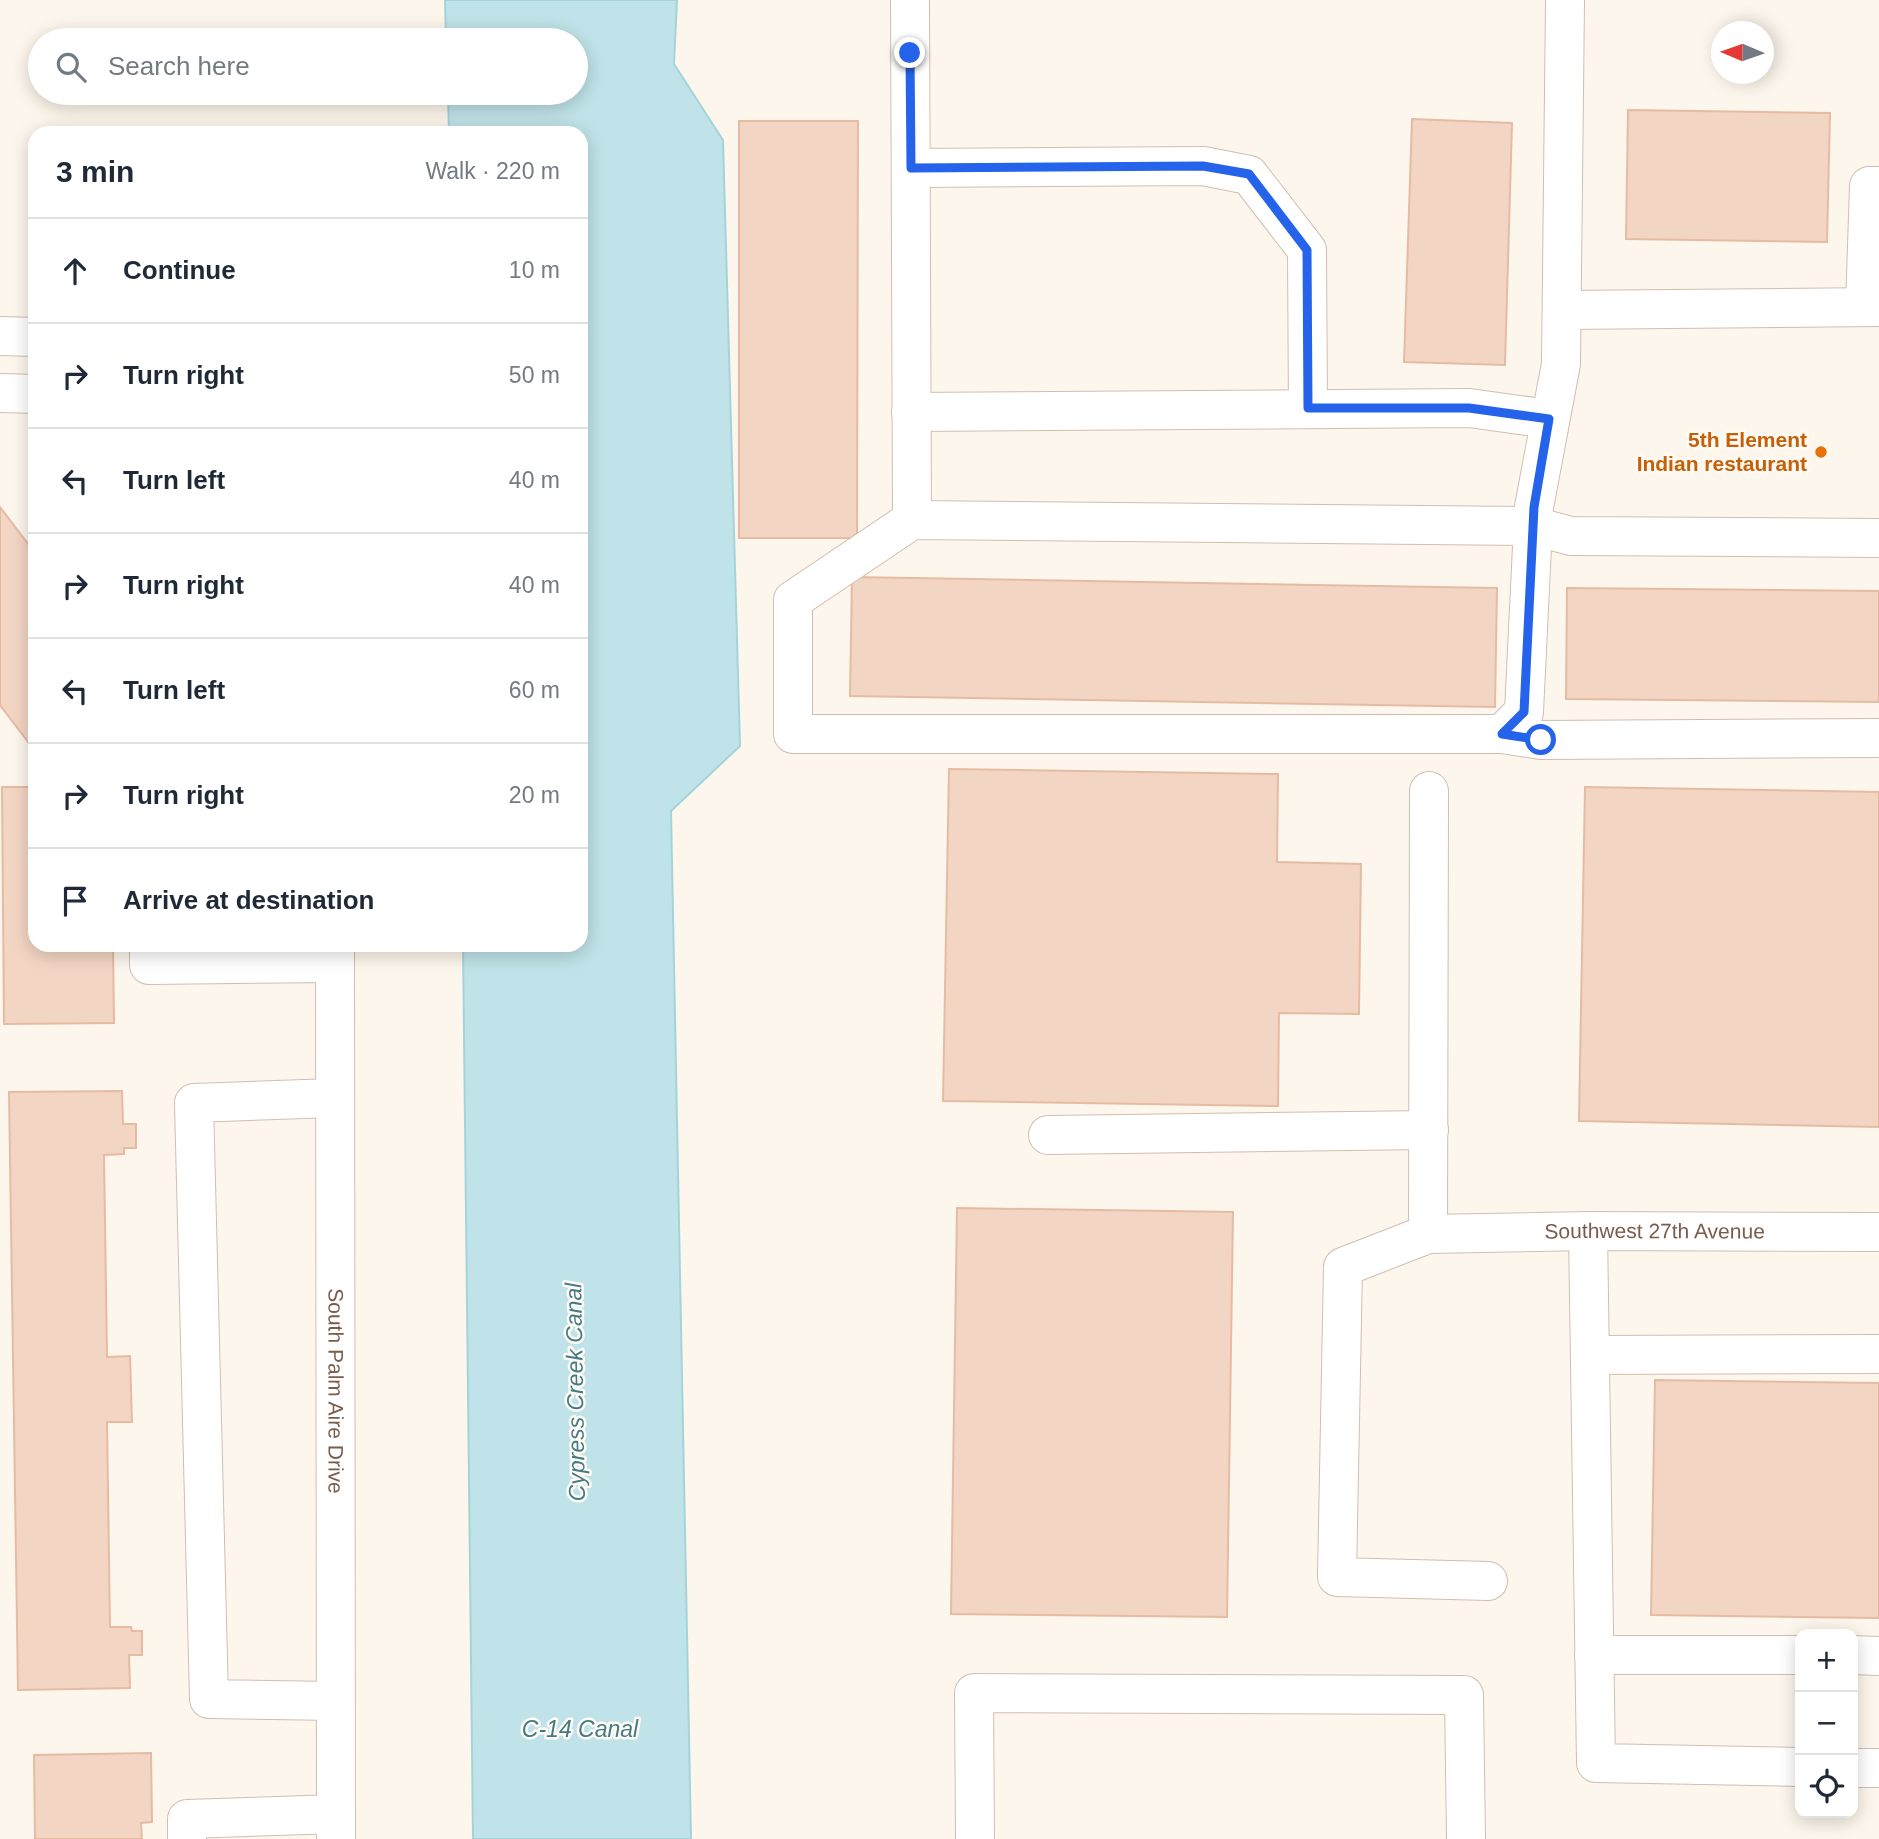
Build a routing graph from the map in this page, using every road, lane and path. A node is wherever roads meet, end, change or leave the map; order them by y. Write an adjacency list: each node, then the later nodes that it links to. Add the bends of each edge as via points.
1 (910, 0): 3 (street)
2 (1565, 0): 6 (street)
3 (911, 168): 11 (street, via 1203,166 1249,174 1307,250); 12 (street)
4 (1879, 186): 5 (street, via 1869,186)
5 (1872, 307): 6 (street)
6 (1562, 310): 13 (street, via 1561,364)
7 (0, 336): 8 (street)
8 (28, 337)
9 (0, 393): 10 (street)
10 (28, 394)
11 (1308, 408): 12 (street); 13 (street, via 1469,408)
12 (911, 412): 14 (street)
13 (1549, 419): 15 (street)
14 (912, 520): 15 (street); 17 (street, via 793,600 793,734)
15 (1533, 526): 16 (street, via 1571,536); 17 (street, via 1524,712)
16 (1879, 538)
17 (1502, 734): 18 (street, via 1541,740)
18 (1879, 738)
19 (1429, 791): 23 (street)
20 (149, 952): 21 (street, via 149,965)
21 (335, 954): 22 (street, South Palm Aire Drive)
22 (334, 1098): 35 (street, South Palm Aire Drive); 35 (street, via 194,1104 209,1699)
23 (1429, 1130): 24 (street); 27 (street)
24 (1048, 1135)
25 (1588, 1231): 26 (street, Southwest 27th Avenue); 27 (street, Southwest 27th Avenue); 29 (street)
26 (1879, 1232)
27 (1428, 1234): 30 (street, via 1343,1267 1337,1577)
28 (1879, 1354): 29 (street)
29 (1590, 1355): 31 (street)
30 (1488, 1581)
31 (1594, 1655): 32 (street); 36 (street, via 1596,1763)
32 (1795, 1655)
33 (1858, 1656): 34 (street)
34 (1879, 1656)
35 (335, 1701): 39 (street, South Palm Aire Drive)
36 (1795, 1767)
37 (1858, 1768): 38 (street)
38 (1879, 1768)
39 (336, 1826): 40 (street, via 187,1819)
40 (187, 1839)
41 (975, 1839): 42 (street, via 975,1693 1464,1695)
42 (1465, 1839)

